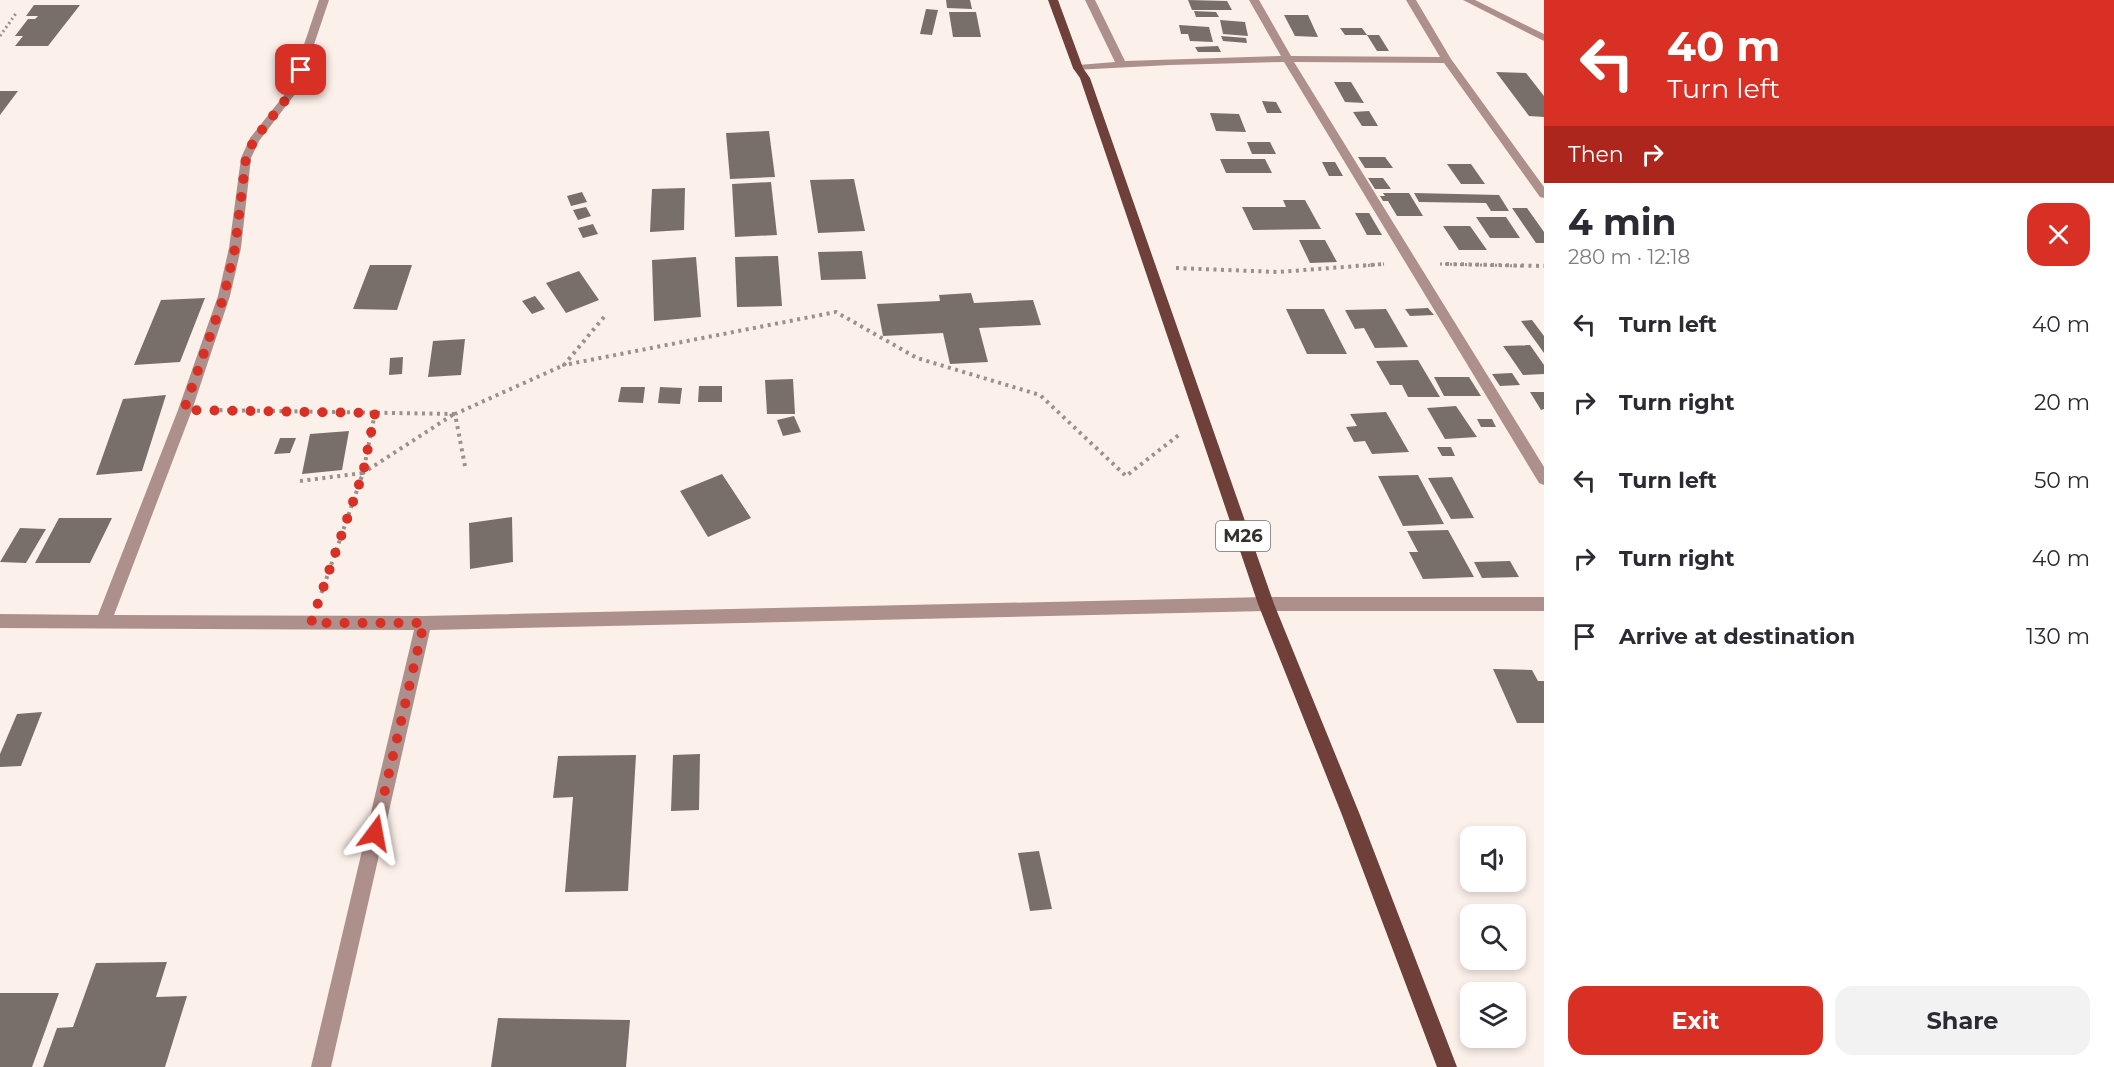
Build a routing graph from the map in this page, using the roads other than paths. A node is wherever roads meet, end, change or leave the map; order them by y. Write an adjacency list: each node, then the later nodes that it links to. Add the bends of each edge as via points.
1 (324, 0): 17 (street, via 294,89 254,140 246,158 235,248 224,296)
2 (1053, 0): 11 (main road, M26)
3 (1090, 0): 10 (street)
4 (1254, 0): 8 (street)
5 (1411, 0): 9 (street)
6 (1468, 0): 7 (street)
7 (1544, 38)
8 (1287, 60): 9 (street); 10 (street); 13 (street)
9 (1447, 60): 12 (street)
10 (1121, 64): 11 (street)
11 (1078, 68): 14 (main road, M26, via 1085,78)
12 (1544, 195)
13 (1544, 479)
14 (1266, 604): 15 (street); 18 (street); 20 (main road, M26)
15 (1544, 604)
16 (0, 621): 17 (street)
17 (103, 622): 18 (street)
18 (424, 623): 19 (street)
19 (321, 1067)
20 (1447, 1067)

